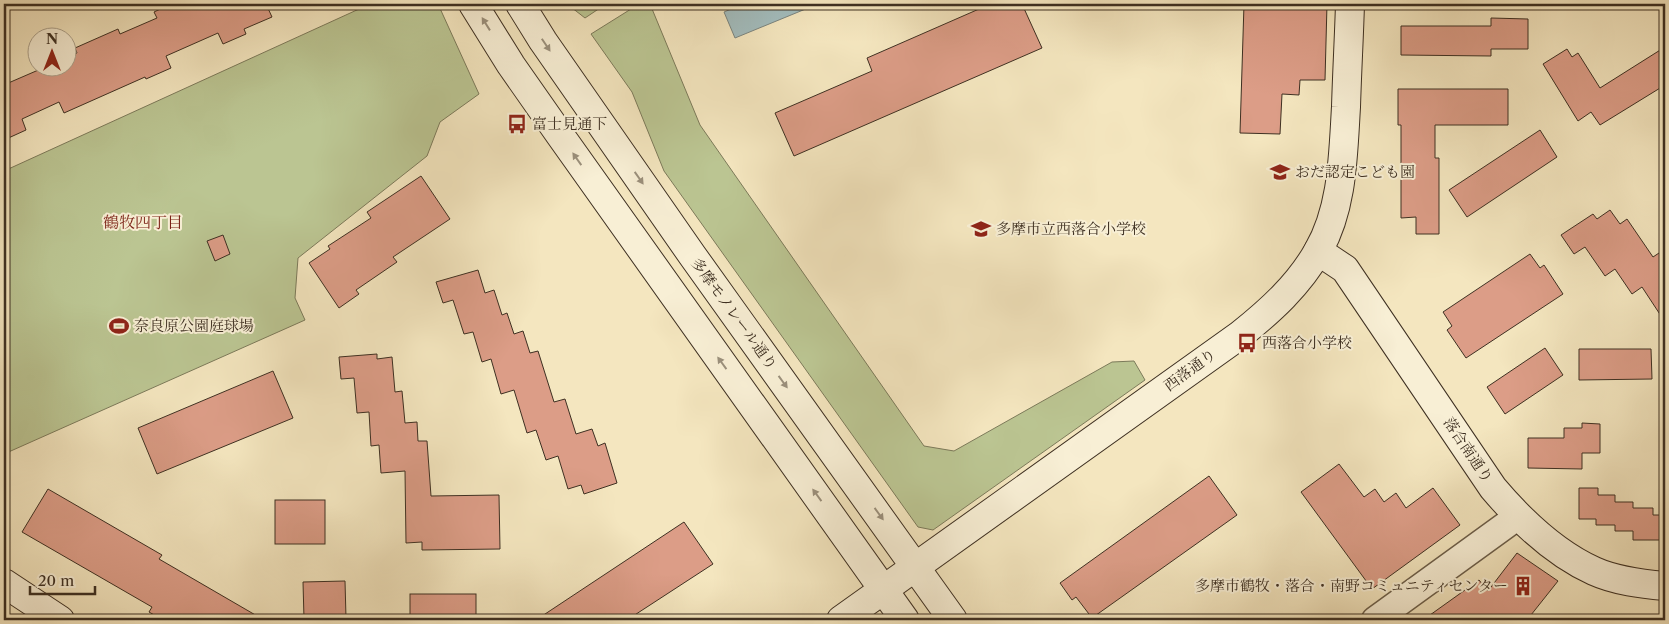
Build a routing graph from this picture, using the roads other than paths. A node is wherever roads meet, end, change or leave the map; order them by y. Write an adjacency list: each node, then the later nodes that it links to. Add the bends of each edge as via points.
1 (473, 4): 9 (main road, one-way to 1, via 560,135)
2 (520, 4): 6 (main road, 多摩モノレール通り, one-way to 6, via 692,255)
3 (1350, 4): 4 (main road, 西落通り, via 1339,192)
4 (1318, 251): 5 (main road, 落合南通り, via 1345,269 1493,488); 6 (main road, 西落通り, via 1292,287 1260,319)
5 (1517, 517): 8 (main road, 落合南通り, via 1594,571 1638,584); 14 (street)
6 (915, 567): 9 (main road, 西落通り); 13 (main road, 多摩モノレール通り)
7 (4, 584): 10 (main road)
8 (1665, 586)
9 (884, 589): 11 (main road, 西落通り); 12 (main road)
10 (60, 620)
11 (841, 620)
12 (905, 620)
13 (953, 620)
14 (1375, 620)

